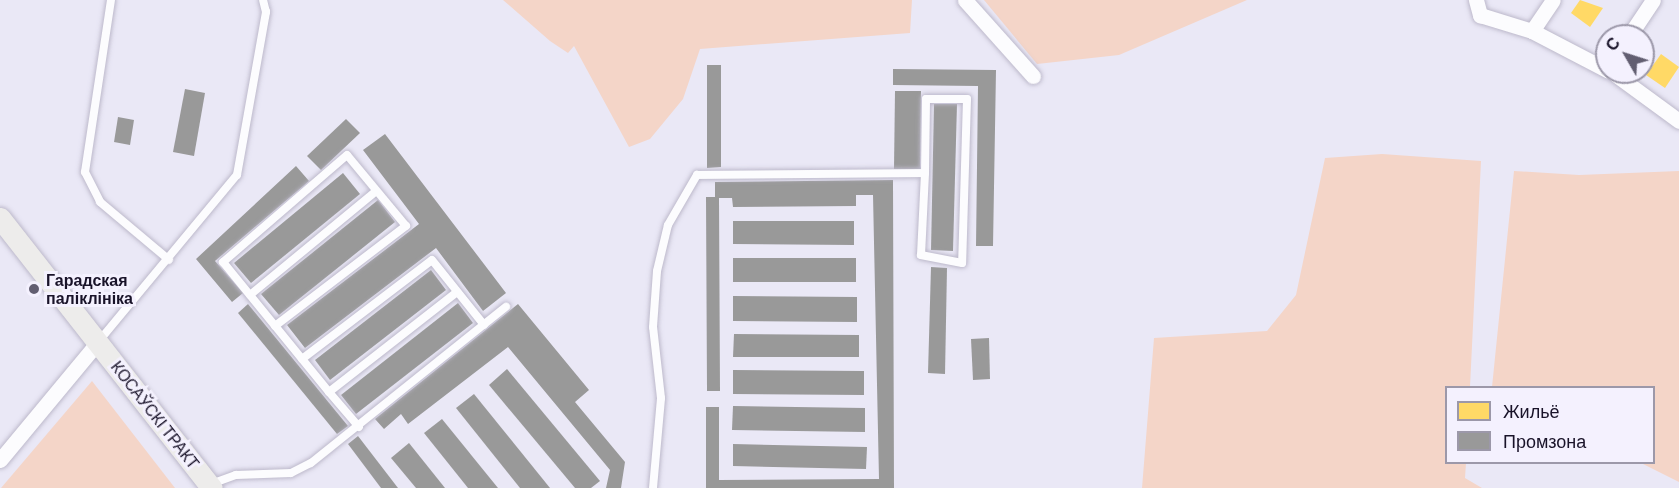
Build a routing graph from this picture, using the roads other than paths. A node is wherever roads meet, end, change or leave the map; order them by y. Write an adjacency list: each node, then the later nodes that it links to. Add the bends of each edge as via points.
1 (111, 0): 16 (lane, via 85,172 100,202)
2 (263, 0): 16 (lane, via 266,12 237,175)
3 (965, 0): 10 (street)
4 (1476, 0): 8 (street, via 1480,15)
5 (1553, 0): 8 (street)
6 (1653, 0): 7 (street)
7 (1637, 24)
8 (1532, 31): 9 (street)
9 (1595, 63)
10 (1033, 76)
11 (1627, 84): 12 (street)
12 (1679, 121)
13 (925, 173): 13 (lane, via 926,99 967,99 962,263 921,255); 28 (lane, via 698,175 668,225 657,271 653,327 661,398)
14 (376, 191): 18 (lane); 18 (lane, via 346,155 223,262); 21 (lane, via 406,226)
15 (0, 218): 22 (main road, КОСАЎСКІ ТРАКТ)
16 (169, 260): 22 (lane)
17 (457, 292): 20 (lane); 23 (lane, via 432,260); 24 (lane)
18 (250, 295): 21 (lane)
19 (506, 307): 20 (lane)
20 (484, 325): 25 (lane)
21 (275, 326): 23 (lane)
22 (98, 342): 26 (street); 27 (main road, КОСАЎСКІ ТРАКТ)
23 (302, 359): 24 (lane)
24 (329, 392): 25 (lane)
25 (359, 427): 27 (lane, via 291,473 236,475)
26 (0, 460)
27 (211, 486)
28 (653, 488)

